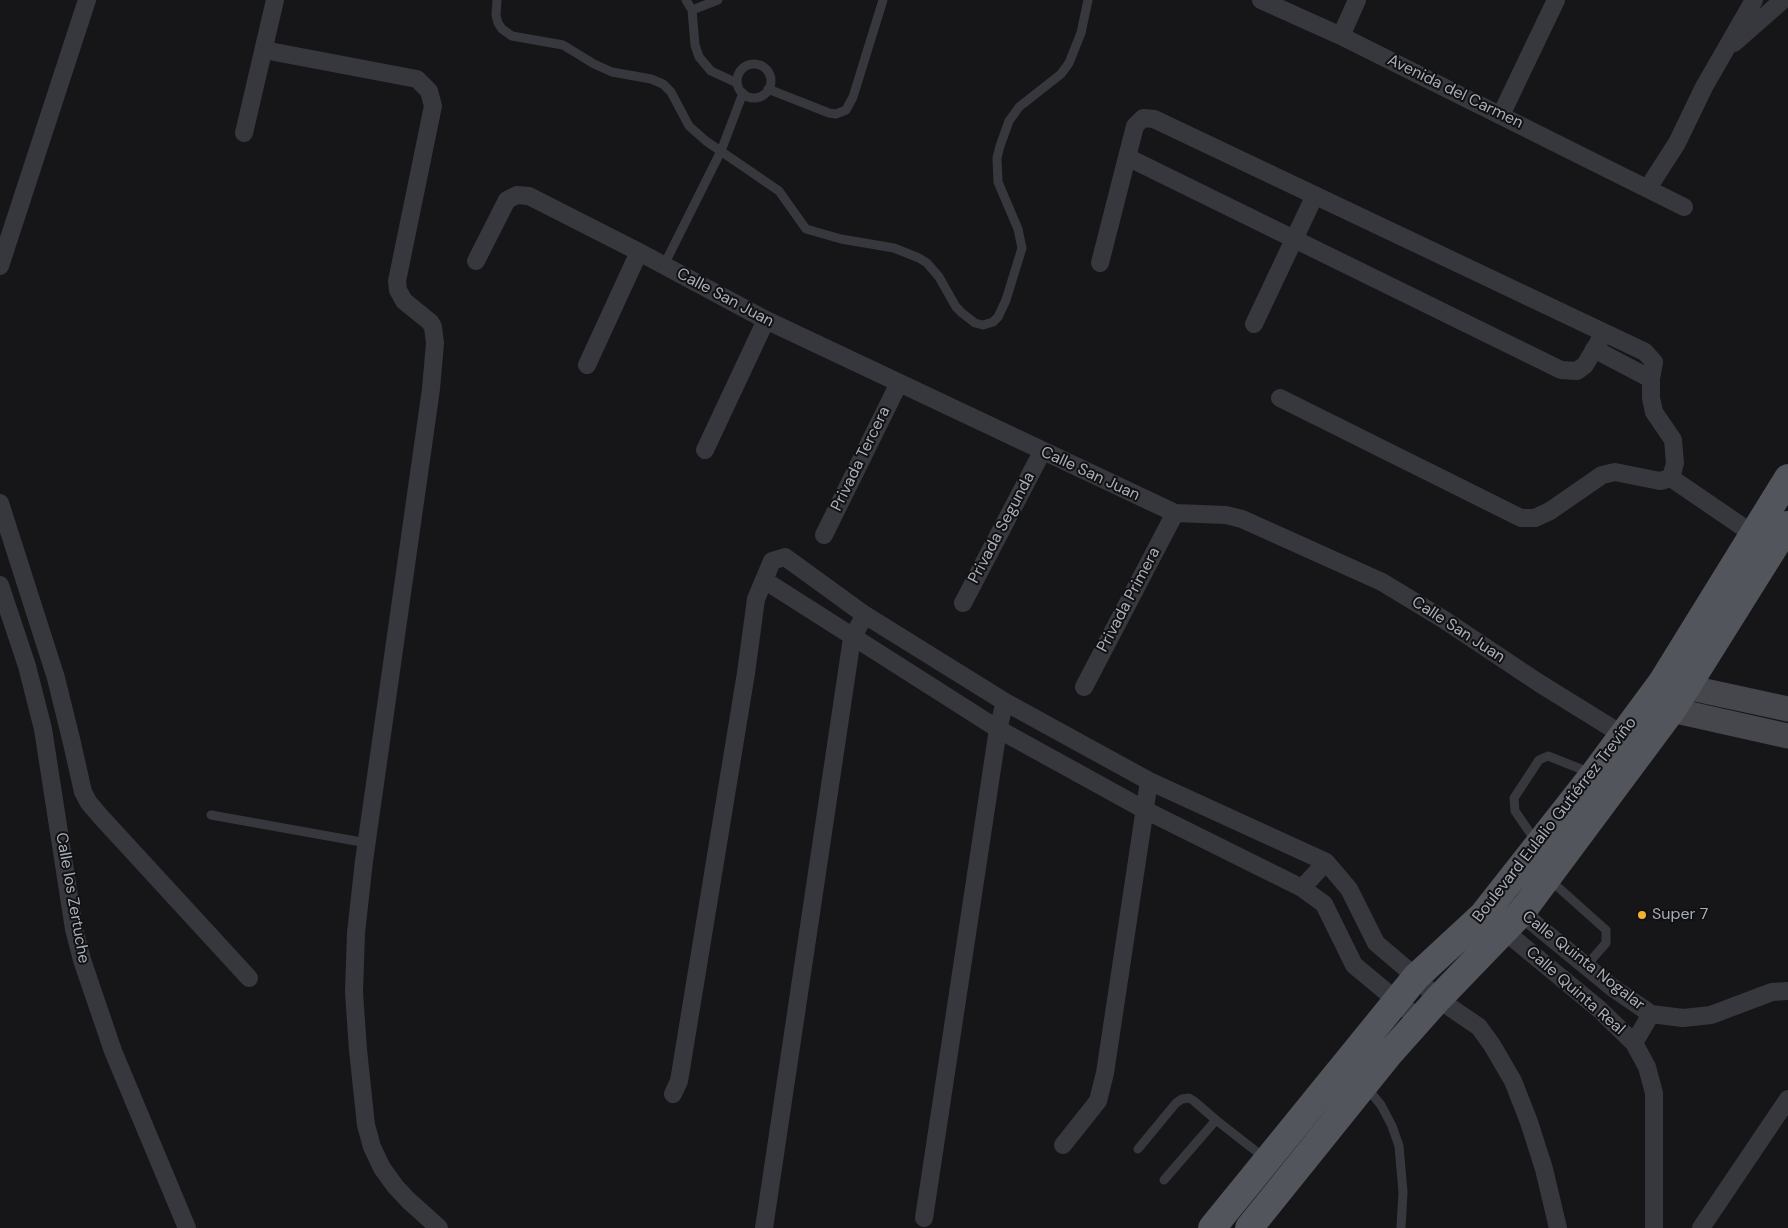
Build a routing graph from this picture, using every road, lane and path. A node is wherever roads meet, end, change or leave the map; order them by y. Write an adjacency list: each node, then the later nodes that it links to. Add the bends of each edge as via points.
1 (87, 0): 32 (street)
2 (275, 0): 16 (street)
3 (497, 0): 22 (lane, via 498,23 512,36 563,45 612,72 663,84 671,92 689,126)
4 (686, 0): 13 (lane)
5 (718, 0): 13 (lane)
6 (883, 0): 18 (lane, via 846,110 829,113)
7 (1088, 0): 22 (lane, via 1081,33 1068,63 1061,74 1019,107 1009,121 1000,146 998,182 1018,229 1022,248 1006,300 996,320 989,324 975,323 962,313 939,277 919,258 894,248 806,229 780,192)
8 (1261, 0): 14 (street, Avenida del Carmen)
9 (1357, 0): 14 (street)
10 (1556, 0): 20 (street)
11 (1754, 0): 15 (street)
12 (1783, 0): 15 (street)
13 (692, 10): 17 (lane, via 699,57 711,71)
14 (1340, 36): 20 (street, Avenida del Carmen)
15 (1728, 48): 24 (street, via 1704,87 1677,143)
16 (264, 50): 21 (street); 67 (street, via 417,79 429,91 433,106 397,281 404,301 433,327 431,389)
17 (737, 83): 18 (lane, via 744,68 760,65 769,72 771,84); 19 (lane)
18 (768, 89): 19 (lane, via 760,97)
19 (743, 93): 22 (lane)
20 (1502, 115): 24 (street, Avenida del Carmen)
21 (244, 133)
22 (722, 150): 31 (lane)
23 (1127, 157): 25 (street, via 1135,126 1143,118 1154,119); 27 (street); 30 (street)
24 (1648, 188): 26 (street, Avenida del Carmen)
25 (1315, 195): 27 (street); 35 (street)
26 (1684, 206)
27 (1294, 239): 34 (street); 36 (street, via 1561,370 1577,371)
28 (639, 252): 29 (street, Calle San Juan, via 529,196 517,195 507,200); 31 (street, Calle San Juan); 37 (street)
29 (476, 261)
30 (1100, 263)
31 (664, 265): 33 (street, Calle San Juan)
32 (0, 266)
33 (766, 320): 39 (street, Calle San Juan); 41 (street)
34 (1254, 324)
35 (1604, 333): 36 (street); 38 (street, via 1645,352 1654,362)
36 (1594, 350): 38 (street)
37 (587, 365)
38 (1651, 379): 43 (street, via 1654,412 1673,440 1675,463)
39 (899, 383): 42 (street, Calle San Juan); 49 (street, Privada Tercera)
40 (1280, 398): 43 (street, via 1521,518 1535,518 1550,511 1602,475 1615,472 1660,481)
41 (705, 450)
42 (1042, 452): 46 (street, Calle San Juan); 52 (street, Privada Segunda)
43 (1671, 478): 48 (street)
44 (1788, 478): 48 (main road, Boulevard Eulalio Gutiérrez Treviño)
45 (0, 502): 76 (street, via 56,678 83,792 89,804)
46 (1174, 513): 56 (street, Privada Primera); 62 (street, Calle San Juan, via 1226,515 1242,519 1382,582)
47 (1788, 525): 55 (main road, Boulevard Eulalio Gutiérrez Treviño)
48 (1753, 534): 55 (main road, Boulevard Eulalio Gutiérrez Treviño)
49 (824, 535)
50 (764, 580): 53 (street, via 772,561 786,557); 54 (street); 84 (street, via 756,599 680,1081)
51 (0, 585): 92 (street, Calle los Zertuche, via 27,666 43,729 74,929 82,960 113,1051)
52 (962, 604)
53 (865, 615): 54 (street); 57 (street)
54 (852, 638): 60 (street); 94 (street)
55 (1675, 685): 58 (main road, Boulevard Eulalio Gutiérrez Treviño); 59 (street)
56 (1084, 688)
57 (1006, 702): 60 (street); 64 (street)
58 (1660, 707): 61 (street); 62 (main road, Boulevard Eulalio Gutiérrez Treviño)
59 (1788, 709)
60 (998, 730): 65 (street); 91 (street)
61 (1788, 736)
62 (1634, 742): 63 (main road, Boulevard Eulalio Gutiérrez Treviño); 70 (main road, Boulevard Eulalio Gutiérrez Treviño)
63 (1594, 774): 68 (main road, Boulevard Eulalio Gutiérrez Treviño); 68 (lane, via 1548,756 1539,760 1514,798 1515,811)
64 (1149, 781): 65 (street); 69 (street)
65 (1144, 810): 71 (street); 87 (street, via 1106,1073 1098,1101)
66 (211, 815): 67 (lane)
67 (367, 843): 93 (street, via 356,934 354,992 366,1124 372,1147 394,1186)
68 (1538, 845): 72 (main road, Boulevard Eulalio Gutiérrez Treviño)
69 (1326, 862): 71 (street); 75 (street, via 1349,889 1376,943)
70 (1547, 878): 73 (main road, Boulevard Eulalio Gutiérrez Treviño); 74 (lane, via 1606,930 1606,943)
71 (1302, 888): 79 (street, via 1324,904 1354,965)
72 (1492, 905): 73 (street, Calle Quinta Real); 73 (street, Calle Quinta Nogalar); 75 (main road, Boulevard Eulalio Gutiérrez Treviño)
73 (1513, 922): 74 (street, Calle Quinta Nogalar); 78 (main road, Boulevard Eulalio Gutiérrez Treviño); 82 (street, Calle Quinta Real)
74 (1586, 966): 80 (street, Calle Quinta Nogalar)
75 (1416, 977): 78 (street); 79 (main road, Boulevard Eulalio Gutiérrez Treviño)
76 (249, 978)
77 (1788, 991): 80 (street, Calle Quinta Nogalar, via 1772,992 1711,1015 1683,1018)
78 (1438, 999): 81 (main road, Boulevard Eulalio Gutiérrez Treviño); 98 (street, via 1479,1027 1506,1069 1529,1122)
79 (1397, 1000): 81 (street); 89 (main road, Boulevard Eulalio Gutiérrez Treviño)
80 (1651, 1014): 82 (street)
81 (1420, 1020): 83 (main road, Boulevard Eulalio Gutiérrez Treviño)
82 (1634, 1043): 99 (street, Calle Quinta Real, via 1647,1067 1654,1093)
83 (1364, 1085): 96 (main road, Boulevard Eulalio Gutiérrez Treviño); 97 (lane, via 1381,1105 1399,1146 1403,1192)
84 (672, 1094)
85 (1788, 1099): 100 (street)
86 (1216, 1120): 88 (lane, via 1194,1101 1182,1099); 89 (lane); 90 (lane)
87 (1063, 1145)
88 (1138, 1149)
89 (1267, 1161): 95 (main road, Boulevard Eulalio Gutiérrez Treviño)
90 (1164, 1180)
91 (924, 1218)
92 (187, 1228)
93 (440, 1228)
94 (764, 1228)
95 (1212, 1228)
96 (1249, 1228)
97 (1401, 1228)
98 (1558, 1228)
99 (1654, 1228)
100 (1701, 1228)

